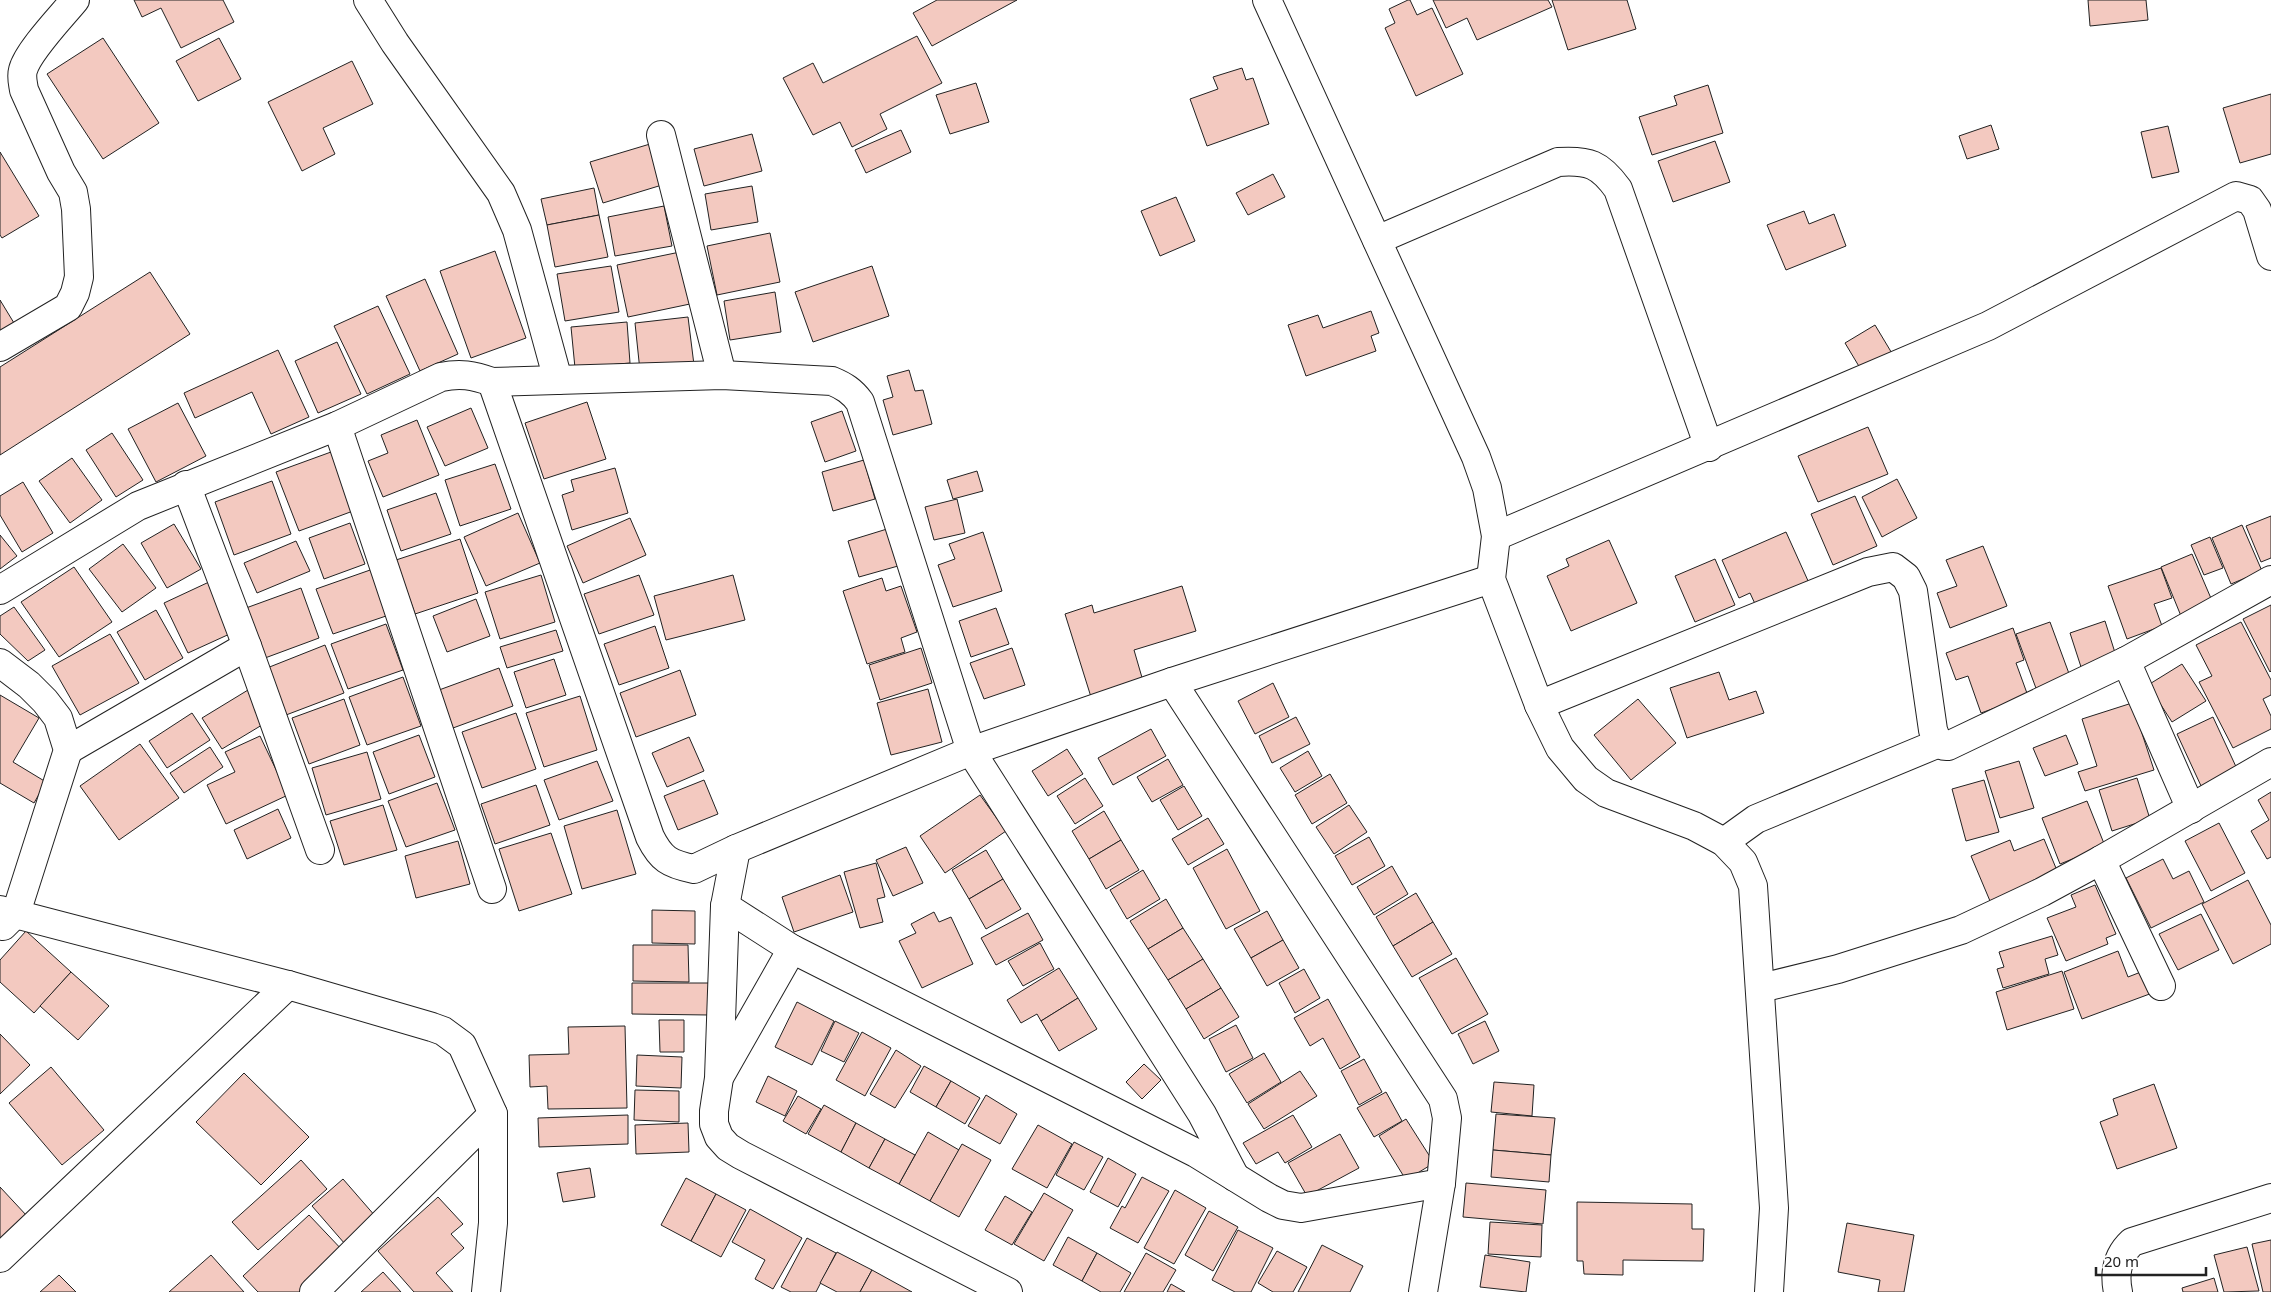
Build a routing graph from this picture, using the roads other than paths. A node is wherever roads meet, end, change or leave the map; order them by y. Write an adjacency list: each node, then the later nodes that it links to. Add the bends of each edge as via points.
1 (75, 0): 7 (street, via 29,57 22,78 28,98 76,199 79,277 68,308)
2 (368, 0): 9 (street, via 501,193 520,240)
3 (1275, 2): 5 (street)
4 (661, 135): 8 (street)
5 (1377, 240): 12 (street, via 1558,162 1578,160 1606,172 1618,189); 14 (street, via 1476,457 1487,488)
6 (2271, 256): 12 (street, via 2256,210 2250,200 2236,196 1988,326)
7 (0, 347)
8 (722, 375): 9 (street); 25 (street, via 832,381 848,389 860,402)
9 (558, 380): 10 (street)
10 (492, 382): 11 (street, via 457,373); 29 (street, via 650,837 659,854 668,862 694,870)
11 (336, 426): 13 (street); 32 (street)
12 (1709, 447): 14 (street)
13 (186, 485): 17 (street, via 138,506); 18 (street)
14 (1496, 536): 15 (street)
15 (1491, 579): 21 (street); 22 (street)
16 (2271, 580): 19 (street)
17 (0, 590)
18 (247, 646): 24 (street); 30 (street)
19 (2126, 661): 23 (street, via 1953,745 1944,747); 27 (street)
20 (0, 663): 24 (street, via 45,701 58,718)
21 (1172, 682): 25 (street); 42 (street, via 1438,1089 1447,1118)
22 (1538, 705): 23 (street, via 1868,572 1893,567 1906,577 1913,591 1933,730); 28 (street, via 1560,748 1586,779 1606,793 1694,826)
23 (1939, 743): 28 (street, via 1756,819)
24 (68, 750): 34 (street)
25 (971, 751): 29 (street); 41 (street, via 1202,1114)
26 (2271, 762): 27 (street)
27 (2191, 809): 31 (street)
28 (1724, 842): 38 (street, via 1743,862 1753,886)
29 (736, 849): 33 (street)
30 (320, 850)
31 (2101, 860): 37 (street); 38 (street, via 1960,930 1838,969)
32 (492, 889)
33 (725, 906): 35 (street); 39 (street)
34 (5, 917): 36 (street)
35 (792, 949): 39 (street); 41 (street, via 1187,1148)
36 (288, 985): 40 (street, via 443,1031 462,1045); 44 (street)
37 (2160, 986)
38 (1761, 988): 49 (street, via 1774,1208)
39 (719, 1078): 47 (street, via 714,1124 728,1147)
40 (493, 1114): 45 (street); 46 (street, via 493,1223)
41 (1236, 1177): 42 (street, via 1269,1198 1301,1208)
42 (1441, 1183): 48 (street)
43 (2271, 1198): 50 (street, via 2132,1242 2116,1270)
44 (0, 1258)
45 (314, 1292)
46 (486, 1292)
47 (1008, 1292)
48 (1423, 1292)
49 (1769, 1292)
50 (2118, 1292)

